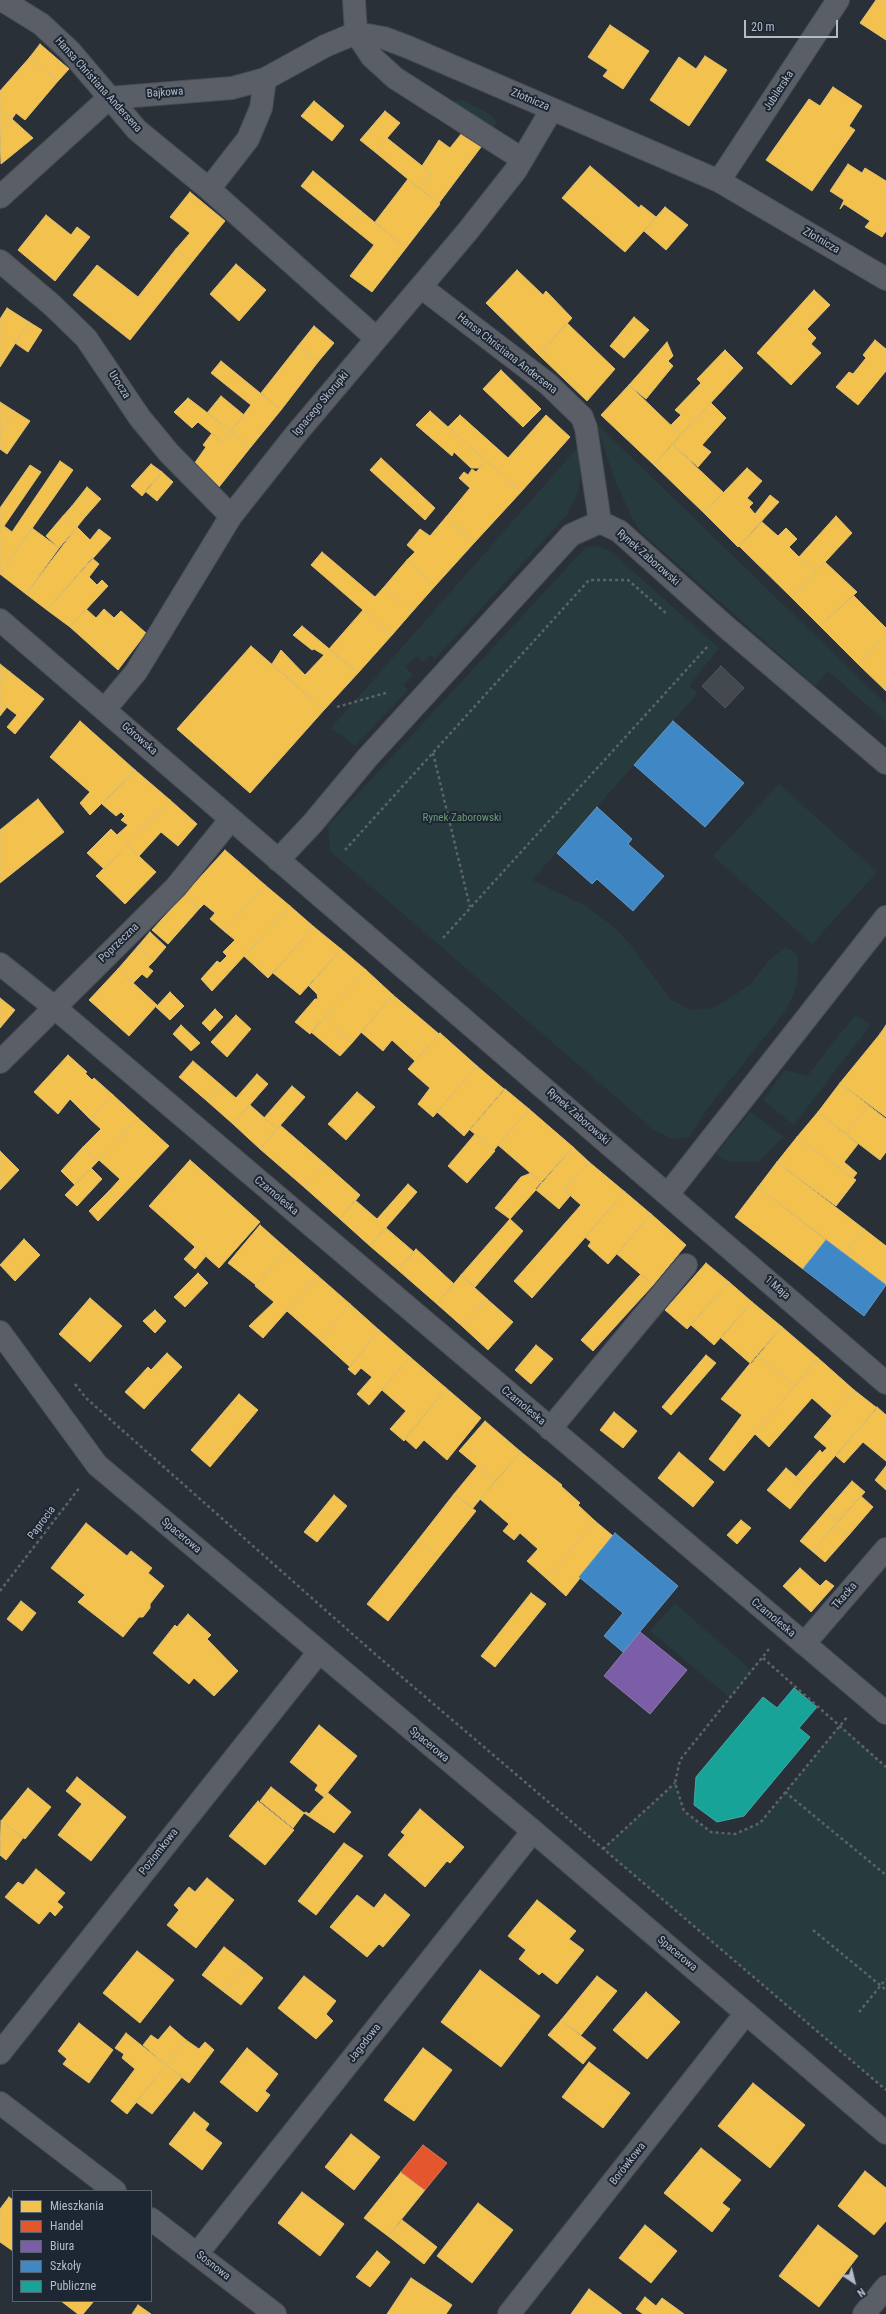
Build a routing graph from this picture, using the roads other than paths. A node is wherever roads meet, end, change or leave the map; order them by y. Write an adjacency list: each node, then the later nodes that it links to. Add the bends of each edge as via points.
1 (2, 0): 6 (street, Hansa Christiana Andersena, via 41,24 70,51)
2 (354, 0): 4 (street)
3 (838, 0): 9 (street, Jubilerska)
4 (356, 33): 5 (street, Bajkowa, via 324,46); 7 (street, Złotnicza, via 384,38); 8 (street, via 372,57 395,78)
5 (265, 79): 6 (street, Bajkowa, via 232,88); 10 (street, via 261,108 248,139)
6 (109, 98): 10 (street, Hansa Christiana Andersena, via 137,130); 11 (street)
7 (552, 109): 8 (street, Ignacego Skorupki); 9 (street, Złotnicza)
8 (522, 159): 14 (street, Ignacego Skorupki)
9 (719, 181): 13 (street, Złotnicza)
10 (209, 188): 15 (street, Hansa Christiana Andersena)
11 (0, 197)
12 (0, 261): 16 (street, Urocza, via 86,338 140,418 169,453)
13 (886, 279)
14 (421, 287): 15 (street, Ignacego Skorupki); 17 (street, Hansa Christiana Andersena, via 548,384 582,417 586,428)
15 (376, 338): 16 (street, Ignacego Skorupki)
16 (231, 516): 19 (street, Ignacego Skorupki, via 136,672)
17 (600, 522): 20 (street, Rynek Zaborowski, via 619,531 725,626); 22 (street, via 571,535)
18 (0, 620): 19 (street, Górowska)
19 (105, 709): 21 (street, Górowska)
20 (886, 763)
21 (231, 819): 22 (street, Górowska); 25 (street, Poprzeczna, via 176,887)
22 (278, 860): 27 (street, Rynek Zaborowski)
23 (886, 917): 27 (street)
24 (0, 964): 25 (street, Czarnoleska)
25 (54, 1007): 26 (street, Poprzeczna); 31 (street, Czarnoleska)
26 (0, 1062)
27 (668, 1194): 30 (street, 1 Maja)
28 (686, 1265): 31 (street, Czarnoleska)
29 (1, 1335): 34 (street, Spacerowa, via 96,1465)
30 (886, 1383)
31 (550, 1429): 33 (street, Czarnoleska)
32 (886, 1549): 33 (street, Tkacka)
33 (804, 1644): 35 (street, Czarnoleska)
34 (318, 1652): 36 (street, Spacerowa); 38 (street, Poziomkowa)
35 (886, 1713)
36 (533, 1831): 37 (street, Spacerowa); 43 (street, Jagodowa)
37 (746, 2013): 40 (street, Spacerowa); 46 (street, Borówkowa)
38 (0, 2053)
39 (0, 2103): 41 (street)
40 (886, 2133)
41 (114, 2190)
42 (152, 2220): 43 (street, Sosnowa)
43 (197, 2254): 45 (street, Sosnowa)
44 (886, 2287): 47 (street)
45 (275, 2314)
46 (509, 2314)
47 (864, 2314)

